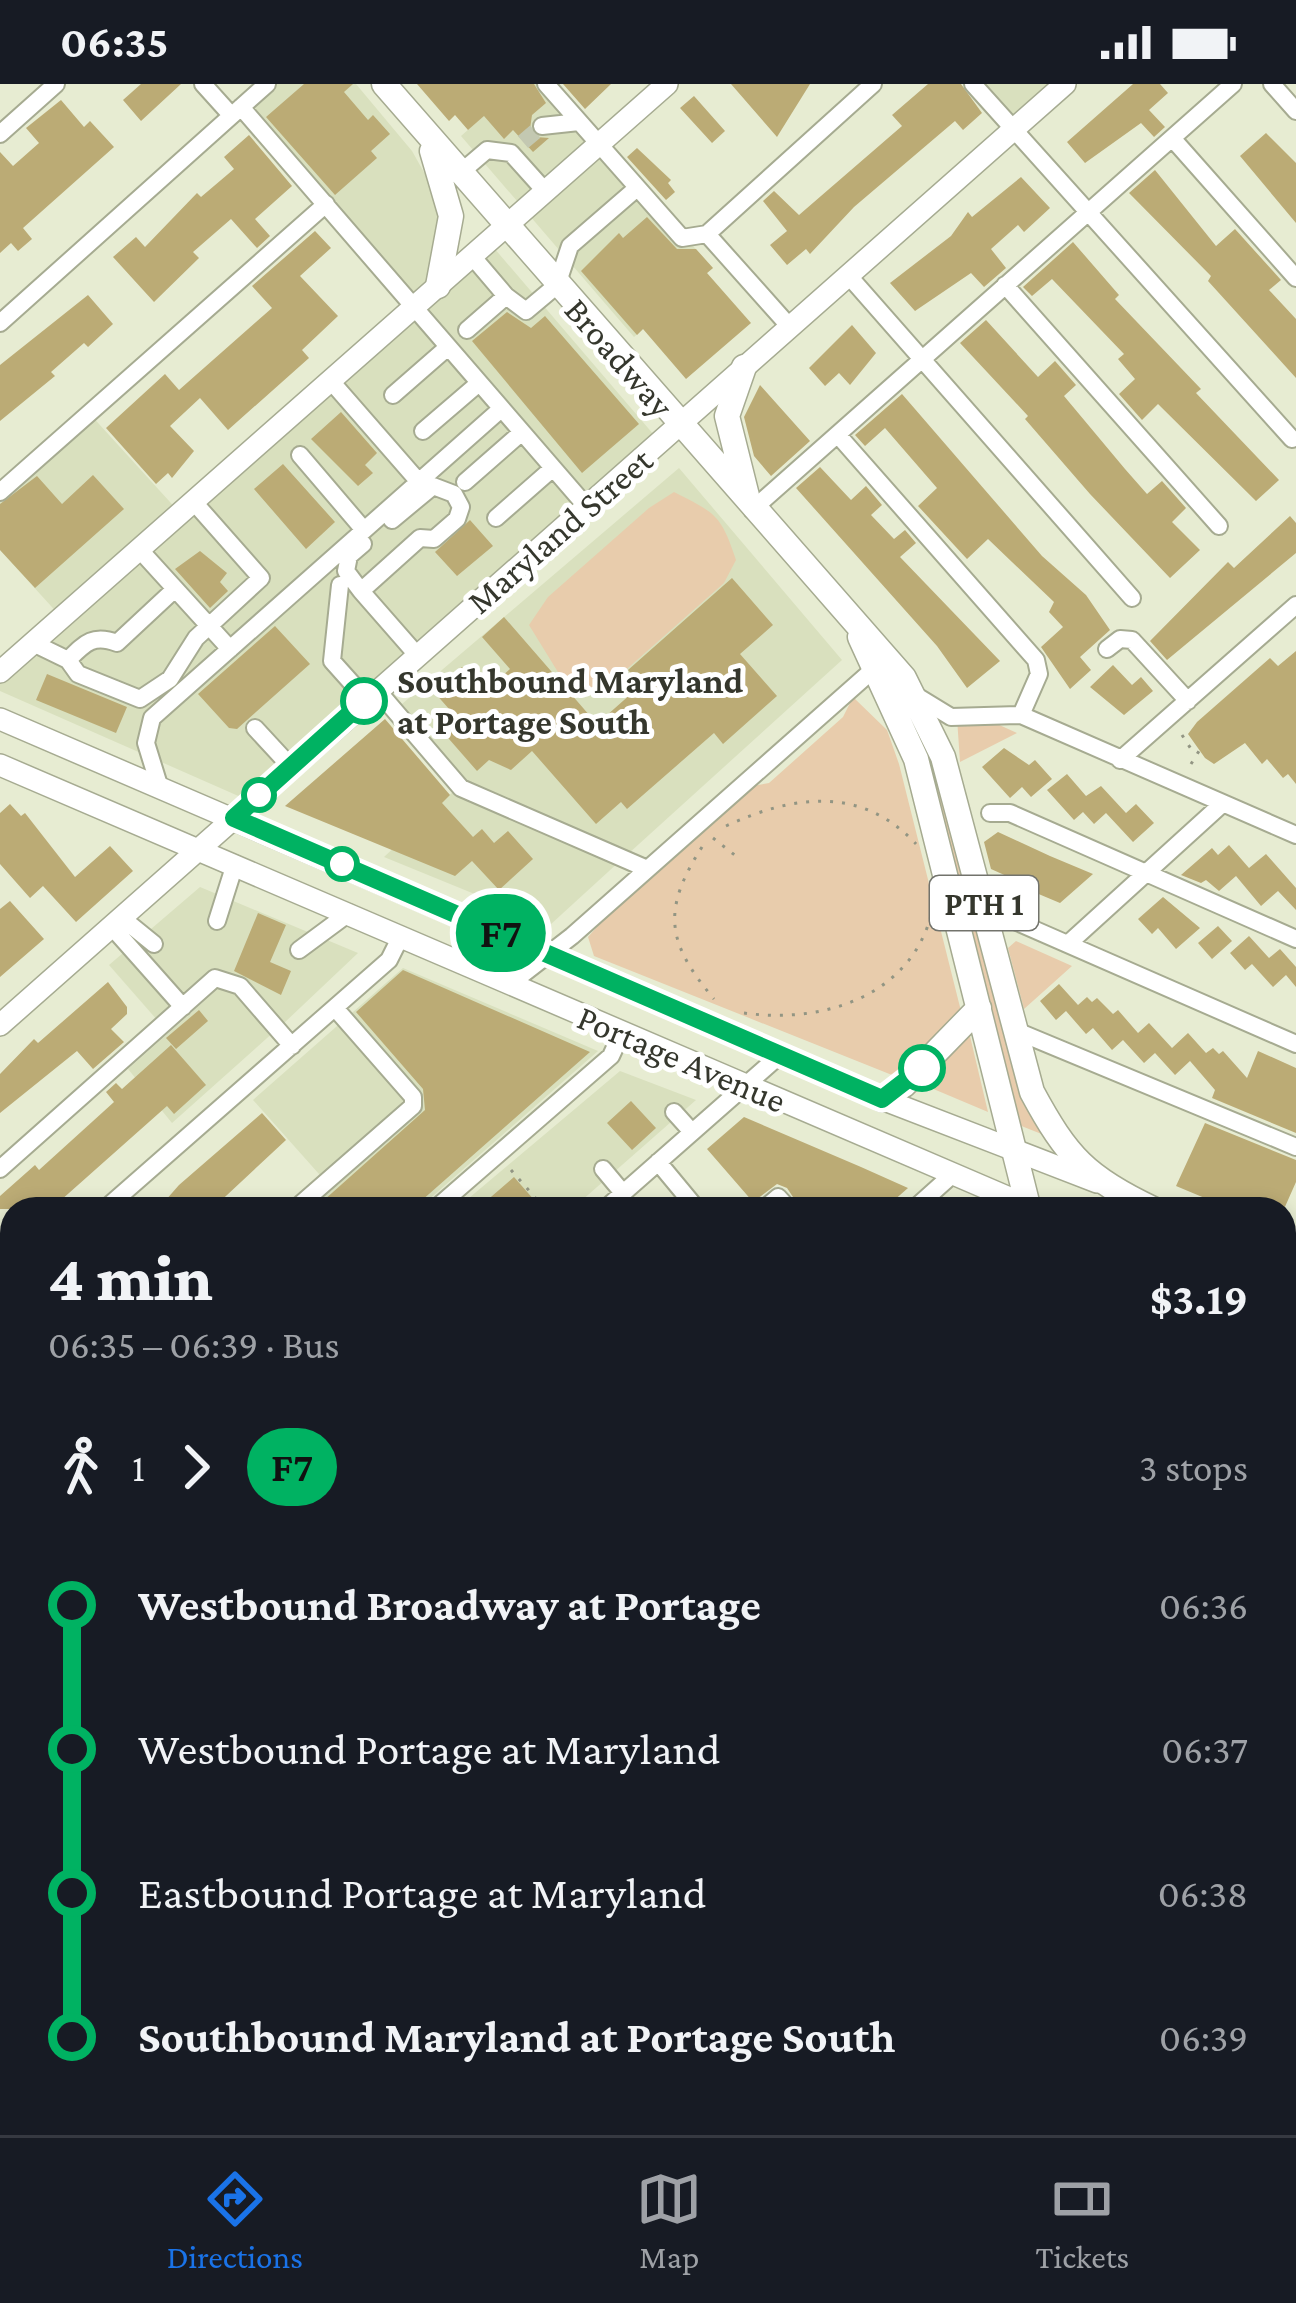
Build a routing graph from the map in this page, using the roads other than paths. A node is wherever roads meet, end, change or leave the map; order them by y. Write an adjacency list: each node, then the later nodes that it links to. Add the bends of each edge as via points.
1 (56, 84): 18 (street)
2 (203, 84): 12 (street)
3 (267, 84): 12 (street)
4 (384, 84): 17 (highway, Broadway / PTH 1)
5 (546, 84): 14 (street)
6 (667, 84): 20 (main road)
7 (873, 84): 27 (street)
8 (973, 84): 16 (street)
9 (1065, 84): 16 (main road, Maryland Street)
10 (1233, 84): 19 (street)
11 (1272, 84): 13 (street)
12 (236, 111): 24 (street); 36 (street)
13 (1296, 111)
14 (578, 122): 15 (street); 20 (street)
15 (542, 126)
16 (1014, 129): 25 (street); 29 (main road, Maryland Street)
17 (425, 132): 21 (highway, Broadway / PTH 1); 33 (highway, via 451,216)
18 (0, 134)
19 (1172, 138): 25 (street); 30 (street)
20 (599, 145): 22 (street); 23 (main road)
21 (460, 172): 23 (street, via 487,150 517,147); 26 (highway, Broadway / PTH 1)
22 (638, 188): 27 (street, via 682,238); 31 (street, via 570,246)
23 (545, 191): 26 (main road)
24 (326, 204): 35 (street); 55 (street)
25 (1088, 211): 32 (street); 50 (street)
26 (506, 226): 28 (main road); 31 (highway, Broadway / PTH 1)
27 (707, 234): 37 (street)
28 (472, 256): 33 (main road); 34 (street)
29 (848, 275): 37 (main road, Maryland Street); 40 (street)
30 (1296, 278)
31 (557, 285): 34 (street, via 526,311); 46 (highway, Broadway / PTH 1)
32 (1005, 285): 40 (street); 60 (street)
33 (438, 286): 35 (main road)
34 (506, 296): 38 (street)
35 (414, 306): 39 (street); 42 (main road)
36 (0, 323)
37 (790, 327): 41 (main road, Maryland Street)
38 (467, 330)
39 (448, 347): 43 (street); 44 (street)
40 (922, 360): 49 (street); 67 (street)
41 (744, 367): 46 (main road, Maryland Street); 58 (highway, via 727,423)
42 (330, 380): 53 (street); 56 (main road)
43 (479, 383): 45 (street); 47 (street)
44 (392, 395)
45 (501, 409): 48 (street); 53 (street)
46 (679, 424): 57 (main road, Maryland Street); 58 (highway, Broadway / PTH 1)
47 (423, 430)
48 (522, 432): 52 (street); 54 (street)
49 (838, 435): 58 (street); 81 (street, via 1036,660 1039,674)
50 (1292, 439)
51 (300, 455): 61 (street)
52 (553, 468): 57 (street); 59 (street)
53 (418, 482): 61 (street)
54 (465, 482)
55 (0, 492)
56 (193, 501): 62 (main road); 69 (street, via 261,578)
57 (586, 506): 74 (main road, Maryland Street)
58 (752, 510): 70 (highway, Broadway / PTH 1)
59 (496, 518)
60 (1219, 526)
61 (364, 530): 63 (street)
62 (139, 549): 65 (street); 71 (main road)
63 (323, 566): 64 (street); 72 (street)
64 (340, 585): 66 (street); 78 (street, via 332,661)
65 (175, 589): 69 (street); 75 (street, via 117,643 86,641)
66 (361, 591): 66 (street, via 346,571 349,556 433,486 454,494 457,519 434,538 420,538); 74 (street)
67 (1132, 598)
68 (1296, 605): 80 (street)
69 (208, 627): 72 (street); 75 (street, via 170,679 140,699 79,674)
70 (857, 629): 76 (highway, Broadway / PTH 1); 79 (highway, Broadway / PTH 1)
71 (33, 643): 75 (street); 77 (main road)
72 (230, 649): 87 (street, via 146,725)
73 (1107, 649): 80 (street, via 1132,640)
74 (417, 655): 78 (main road, Maryland Street)
75 (68, 660)
76 (874, 668): 94 (street); 109 (highway, Broadway / PTH 1, via 916,759)
77 (0, 672)
78 (371, 694): 86 (main road, Maryland Street); 94 (street, via 461,788)
79 (914, 694): 81 (street, via 951,717); 96 (highway, Broadway / PTH 1, via 943,758)
80 (1187, 700): 84 (street)
81 (1021, 715): 84 (street)
82 (0, 719): 87 (main road, Portage Avenue)
83 (256, 728): 86 (street)
84 (1120, 760): 88 (street)
85 (0, 765): 92 (main road, Portage Avenue)
86 (291, 767): 90 (main road, Maryland Street)
87 (159, 785): 90 (main road, Portage Avenue)
88 (1222, 804): 91 (street); 95 (street)
89 (990, 813): 95 (street, via 1010,813)
90 (234, 818): 92 (main road, Maryland Street); 105 (main road, Portage Avenue)
91 (1296, 836)
92 (200, 849): 93 (main road, Portage Avenue); 99 (main road, Maryland Street)
93 (235, 864): 97 (main road, Portage Avenue); 98 (street)
94 (645, 868): 105 (street)
95 (1147, 874): 101 (street); 102 (street)
96 (985, 908): 102 (street); 111 (highway, Broadway / PTH 1)
97 (349, 914): 100 (main road, Portage Avenue); 104 (street)
98 (217, 920)
99 (117, 923): 103 (street); 107 (street); 110 (main road, Maryland Street)
100 (400, 936): 106 (main road, Portage Avenue); 108 (street, via 389,960)
101 (1296, 939)
102 (1069, 943): 113 (street)
103 (154, 944)
104 (299, 950)
105 (549, 954): 106 (street); 115 (main road, Portage Avenue)
106 (510, 984): 112 (main road, Portage Avenue)
107 (182, 1007): 114 (street, via 215,978 240,986); 123 (street)
108 (335, 1008): 114 (street); 129 (street, via 413,1097 412,1106)
109 (979, 1008): 117 (highway); 121 (highway, Broadway / PTH 1)
110 (0, 1025)
111 (1014, 1030): 120 (street); 126 (highway, Broadway / PTH 1, via 1046,1118)
112 (622, 1032): 116 (main road, Portage Avenue); 130 (street, via 610,1056)
113 (1296, 1043)
114 (292, 1046): 128 (street)
115 (780, 1054): 116 (street); 117 (main road, Portage Avenue)
116 (746, 1085): 119 (street); 125 (main road, Portage Avenue)
117 (882, 1099): 121 (main road, Portage Avenue)
118 (674, 1112): 119 (street)
119 (692, 1132): 122 (street)
120 (1296, 1147)
121 (1015, 1150): 126 (main road, Portage Avenue); 135 (highway, Broadway / PTH 1)
122 (658, 1162): 127 (street); 132 (street)
123 (0, 1169)
124 (603, 1169): 127 (street)
125 (953, 1174): 133 (street); 134 (main road, Portage Avenue)
126 (1097, 1183): 136 (highway, Portage Avenue / PTH 1)
127 (623, 1193): 131 (street)
128 (120, 1197)
129 (309, 1197)
130 (449, 1197)
131 (618, 1197)
132 (687, 1197)
133 (927, 1197)
134 (1006, 1197)
135 (1028, 1197)
136 (1127, 1197)

